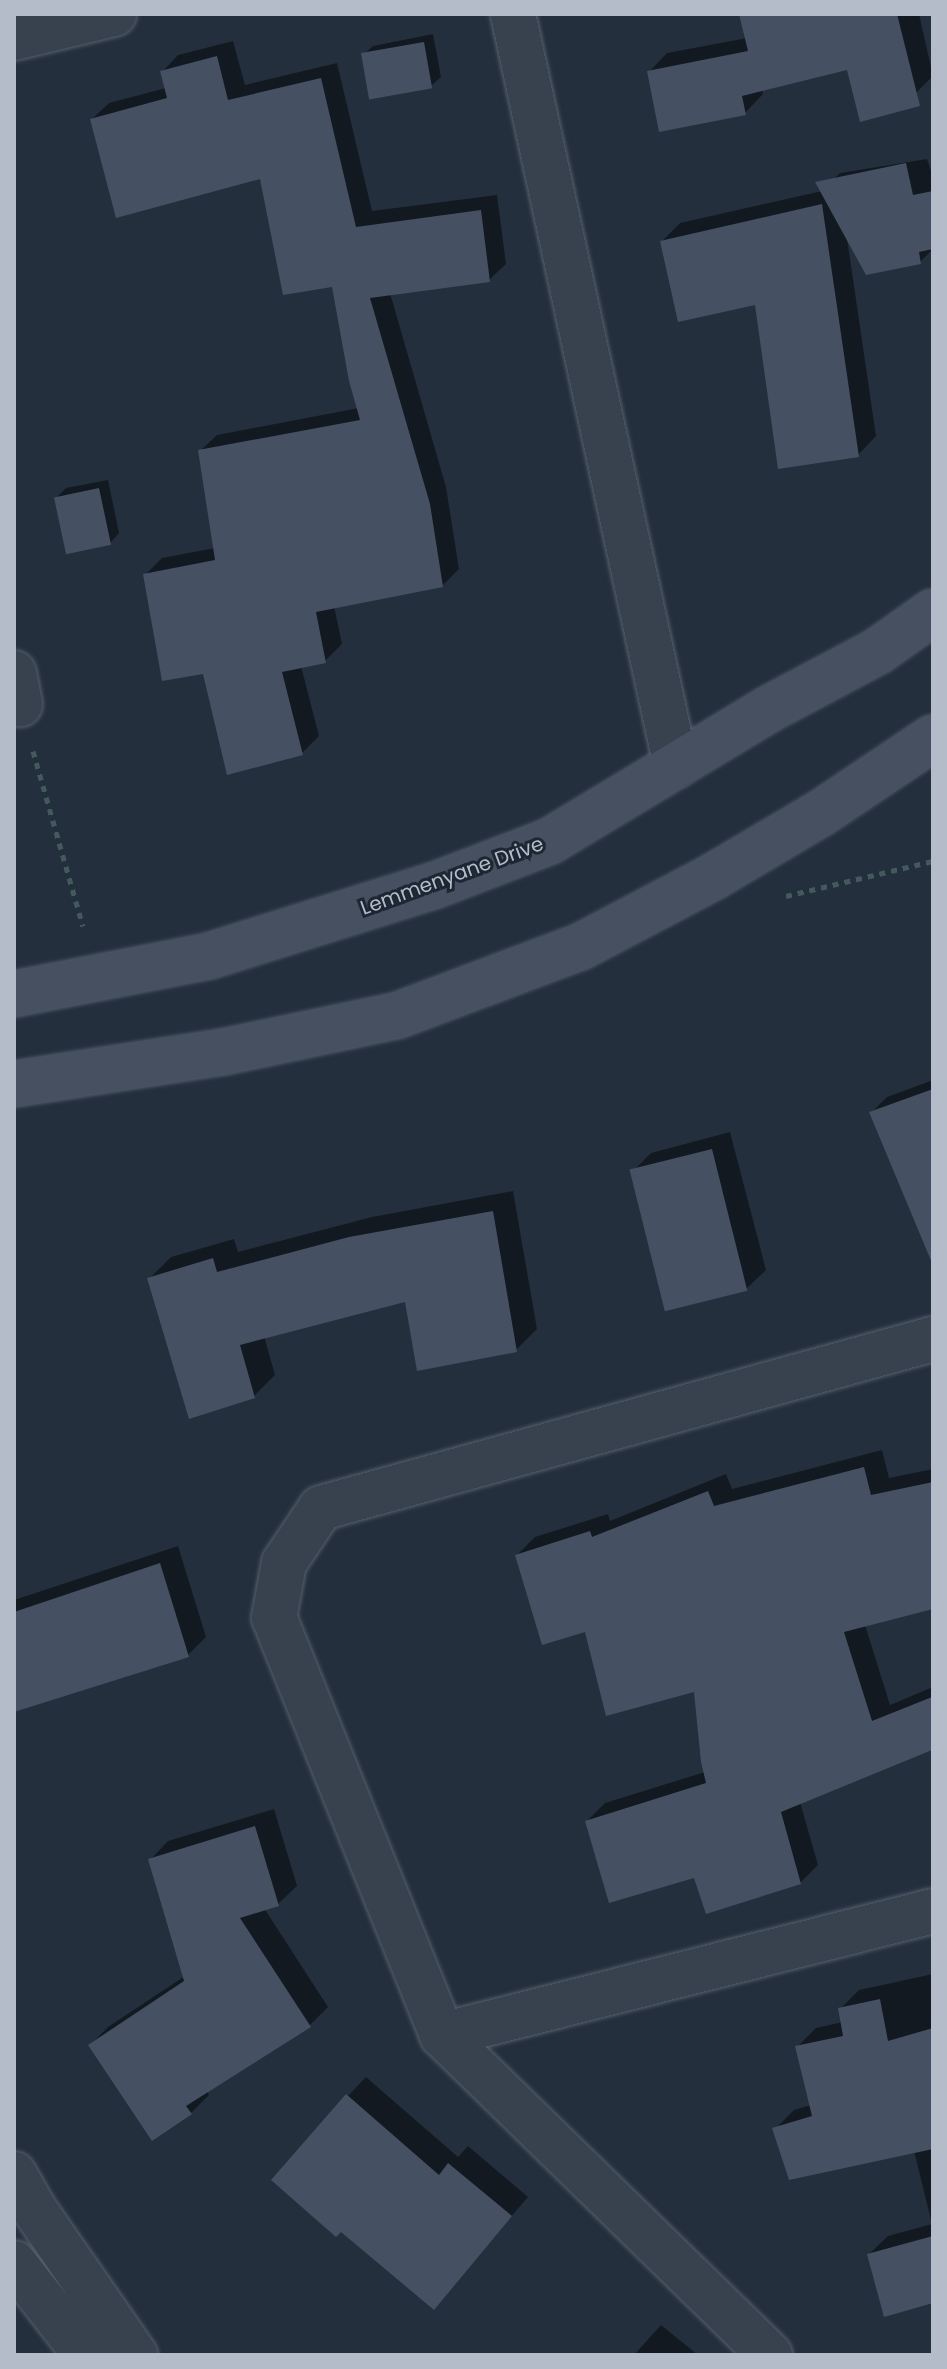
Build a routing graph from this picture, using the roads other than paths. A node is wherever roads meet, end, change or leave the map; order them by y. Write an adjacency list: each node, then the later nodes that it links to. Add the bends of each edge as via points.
1 (114, 14): 3 (street)
2 (513, 14): 6 (street)
3 (14, 38)
4 (933, 612): 6 (main road, Lemmenyane Drive, via 878,651)
5 (933, 738): 8 (main road, via 711,878 580,947 453,995 396,1016 223,1052)
6 (676, 766): 7 (main road, Lemmenyane Drive, via 550,841 433,886 209,956)
7 (14, 994)
8 (14, 1084)
9 (933, 1339): 11 (street, via 321,1508 284,1563 274,1618)
10 (933, 1911): 11 (street)
11 (442, 2035): 16 (street)
12 (14, 2174): 15 (street)
13 (14, 2263): 14 (street)
14 (86, 2355)
15 (135, 2355)
16 (770, 2355)

